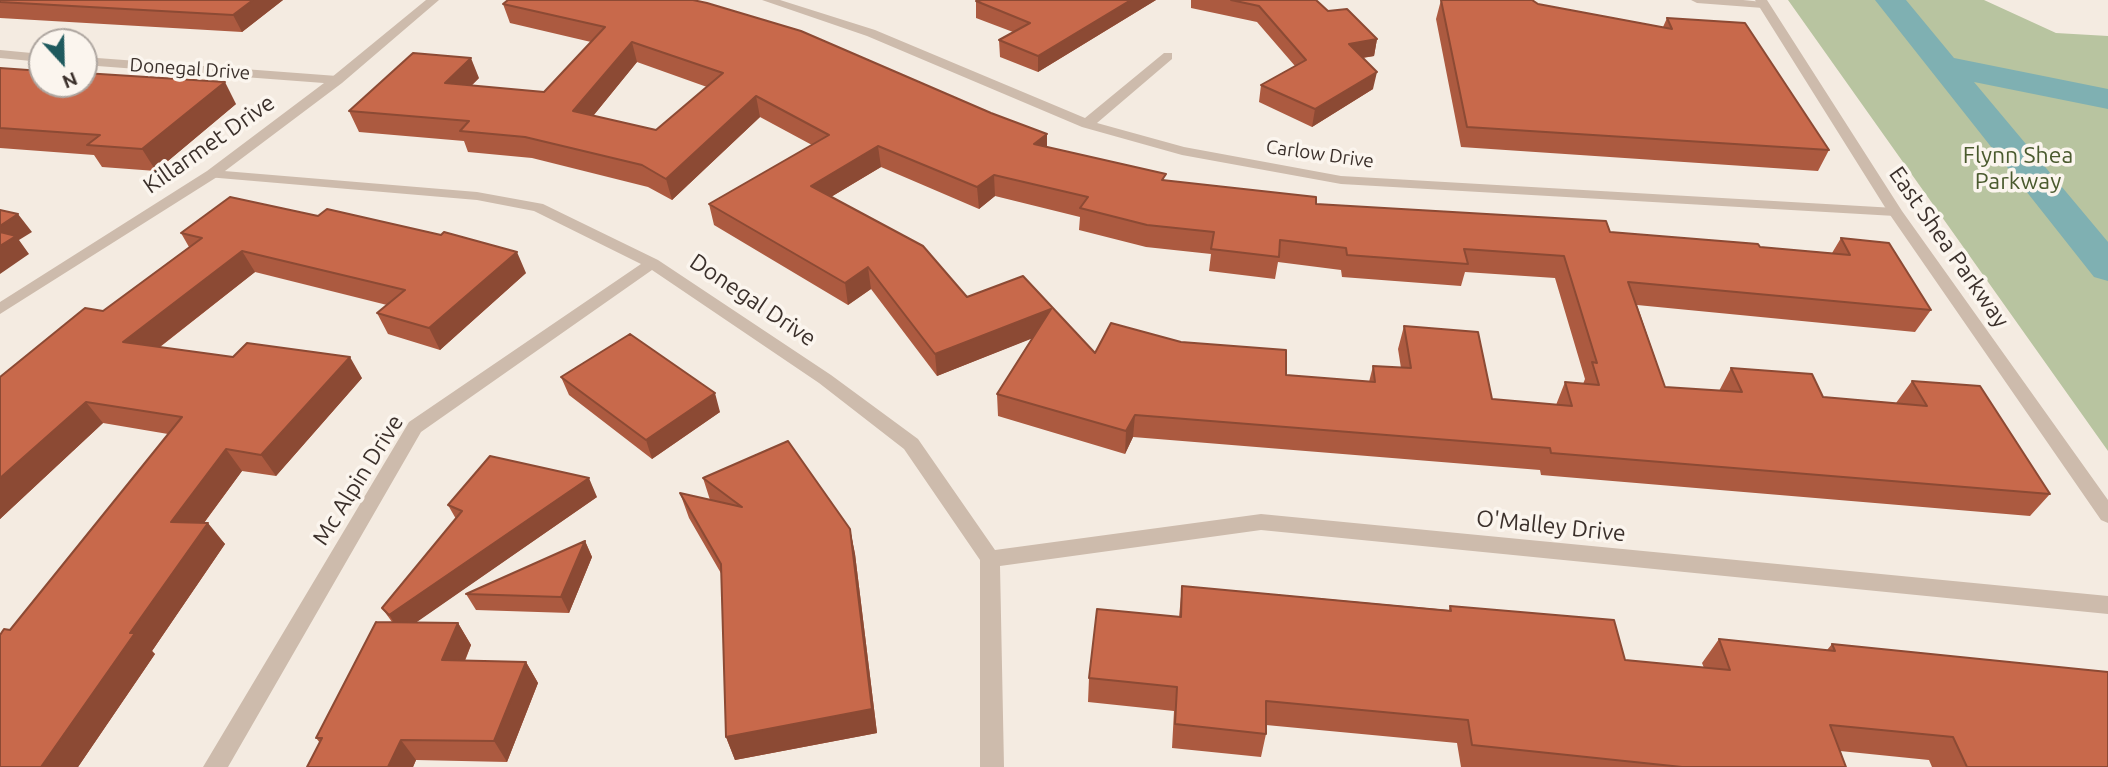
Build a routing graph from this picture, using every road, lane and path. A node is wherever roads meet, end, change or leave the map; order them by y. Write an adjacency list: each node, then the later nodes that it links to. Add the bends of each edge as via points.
1 (433, 0): 9 (street, Killarmet Drive)
2 (1697, 0): 4 (street)
3 (780, 1): 10 (street, Carlow Drive, via 871,33)
4 (1762, 3): 12 (street, East Shea Parkway)
5 (0, 54): 7 (street)
6 (1168, 56): 10 (street)
7 (28, 57)
8 (98, 62): 9 (street, Donegal Drive)
9 (337, 80): 11 (street, Killarmet Drive)
10 (1087, 124): 12 (street, Carlow Drive, via 1182,151 1340,180)
11 (212, 174): 13 (street, Donegal Drive, via 477,196 538,206); 14 (street, Killarmet Drive)
12 (1895, 212): 15 (street, East Shea Parkway)
13 (652, 264): 16 (street, Donegal Drive, via 825,379 911,444); 18 (street, Mc Alpin Drive, via 415,427)
14 (0, 309)
15 (2108, 515)
16 (990, 559): 17 (street, O'Malley Drive, via 1261,522); 19 (street)
17 (2108, 605)
18 (215, 767)
19 (992, 767)

